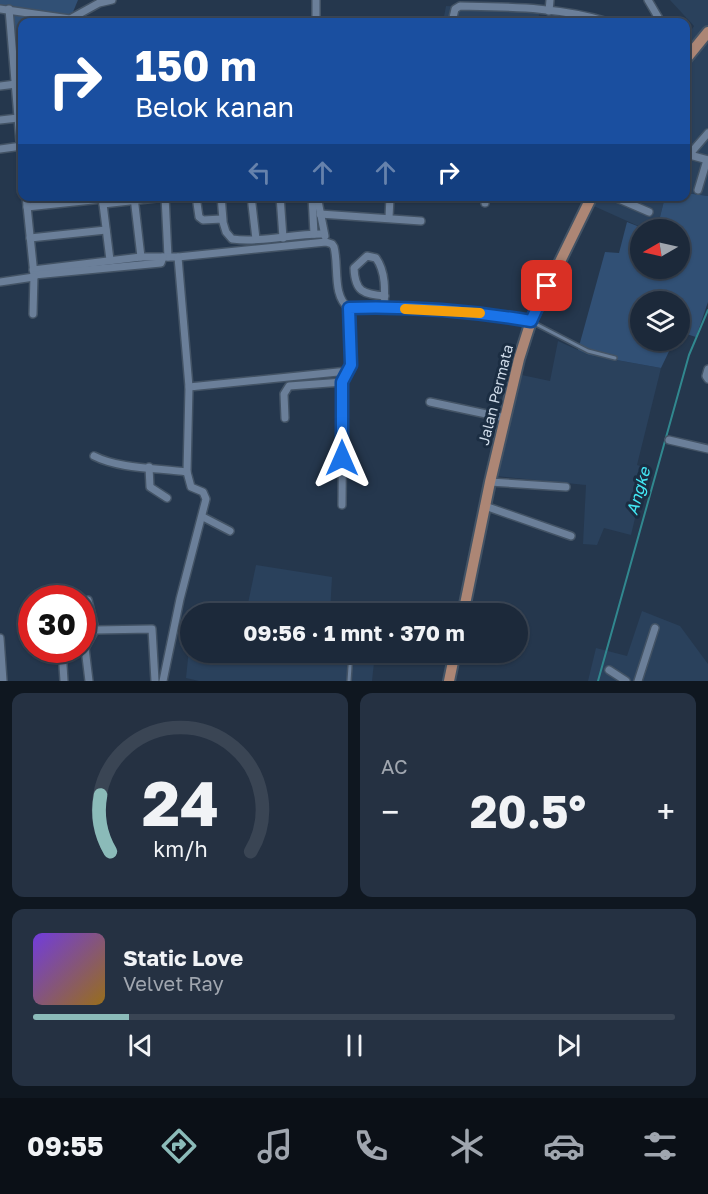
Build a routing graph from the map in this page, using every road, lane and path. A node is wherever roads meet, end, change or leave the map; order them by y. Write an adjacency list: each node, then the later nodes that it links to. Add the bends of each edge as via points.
1 (112, 0): 9 (street)
2 (316, 0): 10 (street)
3 (550, 0): 7 (street)
4 (648, 0): 13 (street)
5 (0, 9): 6 (street)
6 (9, 9): 8 (street); 15 (street)
7 (549, 10): 11 (street, via 460,6); 12 (street)
8 (64, 18)
9 (72, 18)
10 (316, 18)
11 (453, 18)
12 (593, 18)
13 (659, 18)
14 (708, 32): 17 (main road)
15 (11, 35): 16 (street); 18 (street)
16 (18, 35)
17 (690, 50)
18 (16, 84): 19 (street); 20 (street)
19 (0, 86)
20 (18, 118): 21 (street)
21 (0, 120)
22 (708, 132): 25 (street)
23 (18, 146): 24 (street)
24 (0, 149)
25 (690, 151)
26 (690, 155): 27 (street)
27 (708, 160): 28 (street)
28 (698, 190)
29 (26, 201): 43 (street)
30 (91, 201): 43 (street)
31 (102, 201): 49 (street)
32 (134, 201): 55 (street)
33 (165, 201): 56 (street)
34 (197, 201): 47 (street, via 201,219)
35 (221, 201): 47 (street)
36 (252, 201): 54 (street)
37 (280, 201): 52 (street)
38 (312, 201): 50 (street)
39 (319, 201): 45 (street)
40 (390, 201): 46 (street)
41 (590, 201): 63 (main road, Jalan Permata)
42 (624, 201): 44 (street)
43 (27, 207): 51 (street)
44 (649, 212)
45 (320, 214): 46 (street); 53 (street)
46 (390, 218): 48 (street)
47 (223, 220): 54 (street, via 232,239)
48 (421, 221)
49 (106, 230): 51 (street); 59 (street)
50 (314, 234): 52 (street); 53 (street)
51 (30, 238): 61 (street)
52 (283, 238): 54 (street)
53 (325, 238): 57 (street); 66 (street, via 334,247 339,293)
54 (256, 239)
55 (141, 257): 56 (street); 58 (street)
56 (166, 257): 57 (street); 60 (street, via 162,263)
57 (178, 257): 75 (street)
58 (122, 259): 59 (street); 60 (street)
59 (110, 260): 61 (street)
60 (124, 267): 61 (street)
61 (34, 274): 62 (street); 68 (street)
62 (0, 282)
63 (547, 286): 65 (lane); 69 (main road, Jalan Permata)
64 (385, 296): 64 (street, via 380,264 368,256 354,268 358,287 370,295); 67 (street)
65 (569, 298)
66 (349, 308): 67 (street); 72 (street)
67 (384, 308): 69 (street)
68 (33, 314)
69 (531, 321): 70 (lane, via 588,351); 78 (main road, Jalan Permata)
70 (615, 358)
71 (708, 369): 73 (street)
72 (348, 371): 74 (street); 75 (street)
73 (708, 379)
74 (342, 382): 77 (street, via 289,386 284,394); 87 (street)
75 (189, 387): 83 (street)
76 (430, 402): 78 (street)
77 (285, 418)
78 (506, 418): 84 (main road, Jalan Permata)
79 (669, 440): 80 (street)
80 (708, 449)
81 (94, 456): 82 (street, via 127,466)
82 (149, 467): 83 (street); 86 (street, via 150,487)
83 (187, 472): 89 (street, via 191,487 205,494)
84 (490, 482): 85 (street); 88 (main road, Jalan Permata)
85 (566, 487)
86 (167, 498)
87 (342, 505)
88 (486, 506): 91 (street); 92 (main road, Jalan Permata)
89 (203, 517): 90 (street); 105 (street)
90 (230, 531)
91 (571, 536)
92 (465, 603)
93 (655, 628): 109 (street)
94 (96, 630): 104 (street, via 152,629)
95 (0, 638): 101 (street)
96 (63, 663): 102 (street)
97 (87, 663): 103 (street)
98 (350, 663): 106 (lane)
99 (453, 663): 107 (main road)
100 (609, 670): 108 (street)
101 (3, 681)
102 (64, 681)
103 (89, 681)
104 (155, 681)
105 (163, 681)
106 (349, 681)
107 (449, 681)
108 (626, 681)
109 (638, 681)

